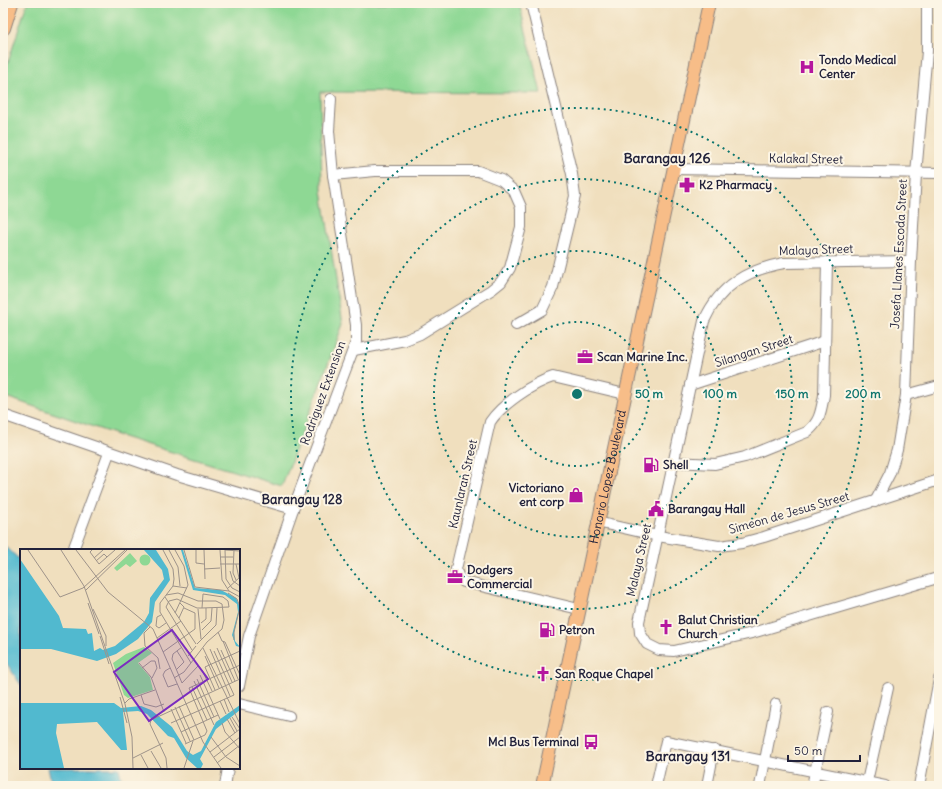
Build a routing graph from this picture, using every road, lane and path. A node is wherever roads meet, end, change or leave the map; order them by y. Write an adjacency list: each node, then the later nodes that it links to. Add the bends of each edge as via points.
1 (11, 3): 5 (highway)
2 (531, 3): 13 (street, via 575,196 553,287 542,310)
3 (709, 3): 7 (main road, Honorio Lopez Boulevard)
4 (927, 3): 8 (street, Josefa Llanes Escoda Street, via 927,51)
5 (3, 28)
6 (331, 99): 10 (street, Rodriguez Extension, via 329,131)
7 (673, 169): 8 (street, Kalakal Street); 18 (main road, Honorio Lopez Boulevard)
8 (916, 174): 9 (street, Kalakal Street); 11 (street, Josefa Llanes Escoda Street)
9 (939, 174)
10 (332, 175): 15 (street, Rodriguez Extension, via 356,325); 15 (street, via 376,171 478,171 501,180 514,191 521,207 521,227 510,268 501,282 420,334 405,340)
11 (911, 261): 12 (street, Malaya Street); 19 (street, Josefa Llanes Escoda Street)
12 (827, 262): 14 (street); 16 (street, Malaya Street, via 767,266 734,282 710,307 704,321)
13 (516, 325)
14 (825, 341): 16 (street, Silangan Street); 22 (street, via 824,395 816,426 744,457 715,464)
15 (354, 350): 25 (street, Rodriguez Extension)
16 (690, 385): 22 (street, Malaya Street)
17 (939, 386): 19 (street)
18 (625, 394): 26 (main road, Honorio Lopez Boulevard); 30 (street, Kaunlaran Street, via 553,378 543,380 495,414 490,422 456,569 464,582)
19 (906, 395): 24 (street, Josefa Llanes Escoda Street, via 897,450)
20 (3, 415): 21 (street)
21 (109, 453): 25 (street); 28 (street)
22 (674, 462): 27 (street, Malaya Street)
23 (939, 480): 24 (street, Simeon de Jesus Street)
24 (875, 502): 27 (street, Simeon de Jesus Street, via 742,543 719,546)
25 (293, 509): 31 (street, Rodriguez Extension)
26 (597, 522): 27 (street, Simeon de Jesus Street); 30 (main road, Honorio Lopez Boulevard)
27 (658, 536): 29 (street, Malaya Street, via 639,622 640,633 648,644 659,650 674,651 731,639)
28 (73, 549)
29 (934, 579)
30 (579, 609): 45 (main road, Honorio Lopez Boulevard)
31 (243, 641): 32 (street, Rodriguez Extension)
32 (240, 675)
33 (939, 679): 51 (street)
34 (888, 688): 43 (street)
35 (240, 704): 38 (street)
36 (776, 704): 40 (street)
37 (828, 712): 42 (street)
38 (289, 716)
39 (714, 750): 40 (street); 46 (street, via 666,740); 47 (street)
40 (765, 761): 42 (street); 48 (street)
41 (228, 769): 44 (street)
42 (815, 772): 43 (street); 49 (street)
43 (866, 784): 50 (street)
44 (225, 786)
45 (542, 786)
46 (656, 786)
47 (707, 786)
48 (760, 786)
49 (812, 786)
50 (885, 786)
51 (919, 786)

